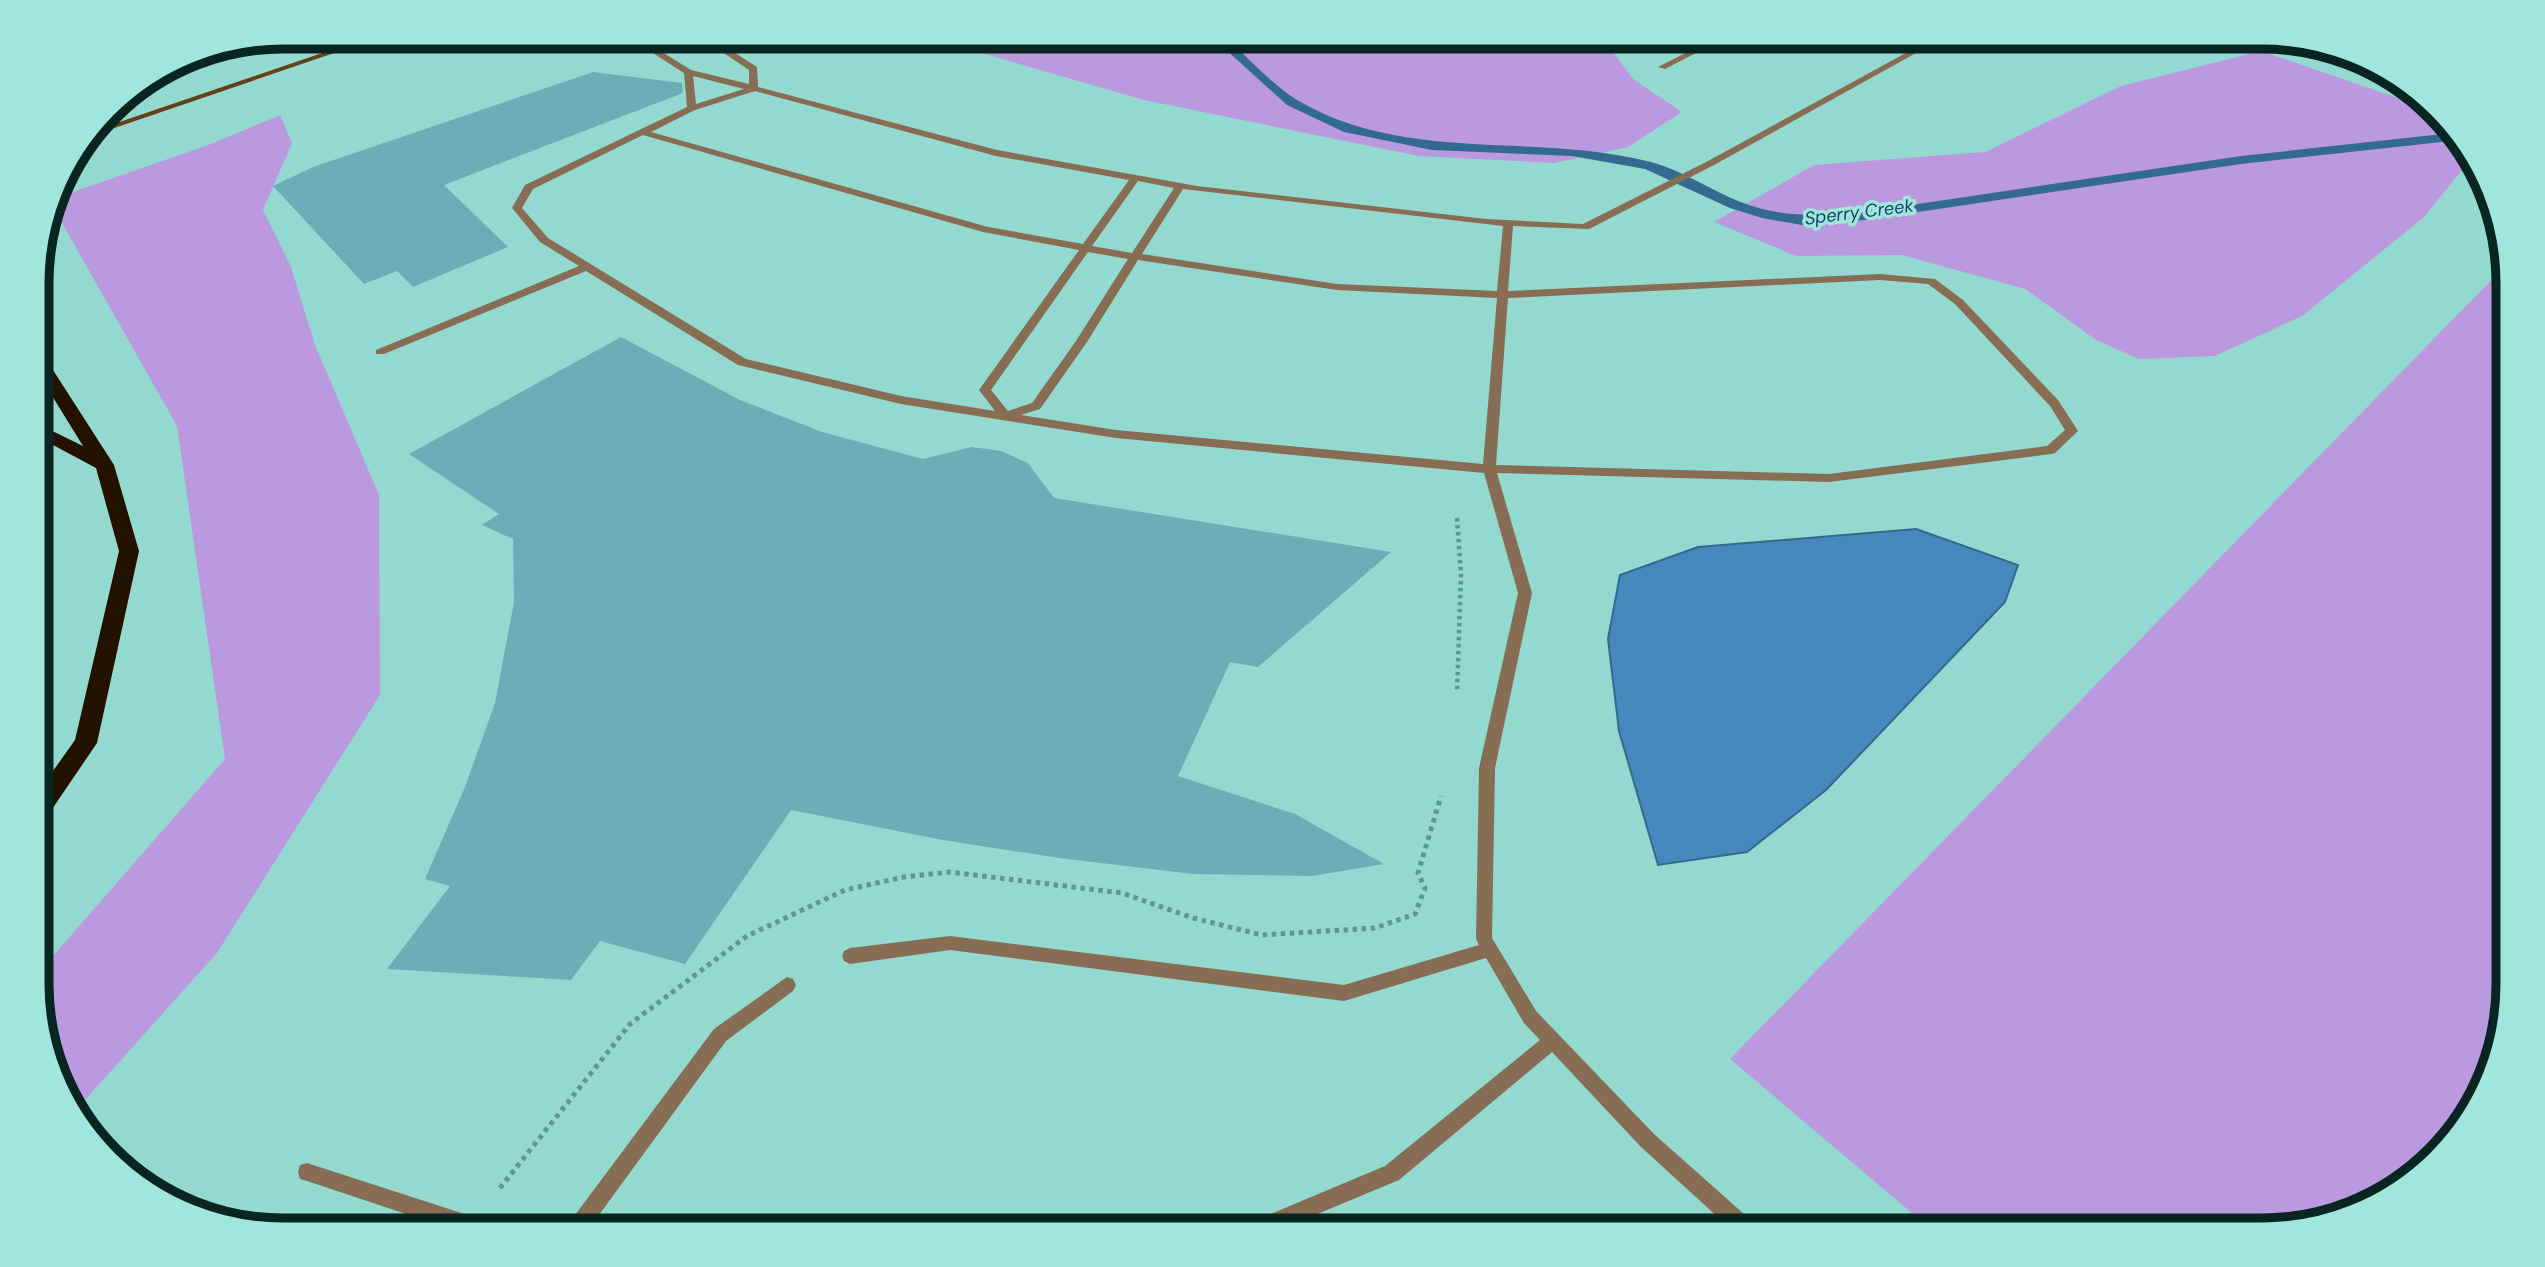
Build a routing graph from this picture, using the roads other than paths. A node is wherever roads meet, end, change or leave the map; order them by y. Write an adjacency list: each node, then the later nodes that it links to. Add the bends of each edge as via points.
1 (1698, 49): 6 (lane)
2 (1919, 49): 14 (lane, via 1585,227)
3 (339, 50): 10 (main road)
4 (652, 50): 7 (lane)
5 (724, 50): 8 (lane, via 754,69)
6 (1662, 67)
7 (688, 72): 8 (lane); 9 (lane)
8 (753, 89): 9 (lane); 12 (lane, via 996,153)
9 (692, 108): 11 (lane)
10 (107, 129)
11 (642, 132): 15 (lane, via 987,230); 17 (lane, via 528,187 517,208 544,240)
12 (1135, 178): 13 (lane); 15 (lane)
13 (1180, 186): 14 (lane); 16 (lane)
14 (1508, 223): 18 (lane)
15 (1087, 248): 16 (lane); 21 (lane, via 985,390)
16 (1133, 257): 18 (lane, via 1337,287); 21 (lane, via 1036,406)
17 (588, 266): 19 (lane); 21 (lane, via 742,362 901,400)
18 (1503, 295): 24 (lane); 24 (lane, via 1880,276 1931,281 1959,302 2054,403 2072,431 2051,450 1829,478)
19 (380, 352)
20 (50, 380): 23 (highway)
21 (1005, 416): 24 (lane, via 1116,434)
22 (50, 436): 23 (highway)
23 (105, 465): 25 (highway, via 129,551 86,743)
24 (1489, 469): 26 (lane, via 1525,593 1488,768 1484,939)
25 (49, 795)
26 (1489, 950): 27 (lane, via 1344,992 950,943); 29 (lane, via 1530,1017)
27 (850, 956)
28 (787, 985): 34 (lane, via 720,1035)
29 (1552, 1041): 31 (lane, via 1392,1173); 32 (lane, via 1647,1140)
30 (307, 1172): 33 (lane)
31 (1286, 1217)
32 (1733, 1217)
33 (446, 1218)
34 (585, 1218)

